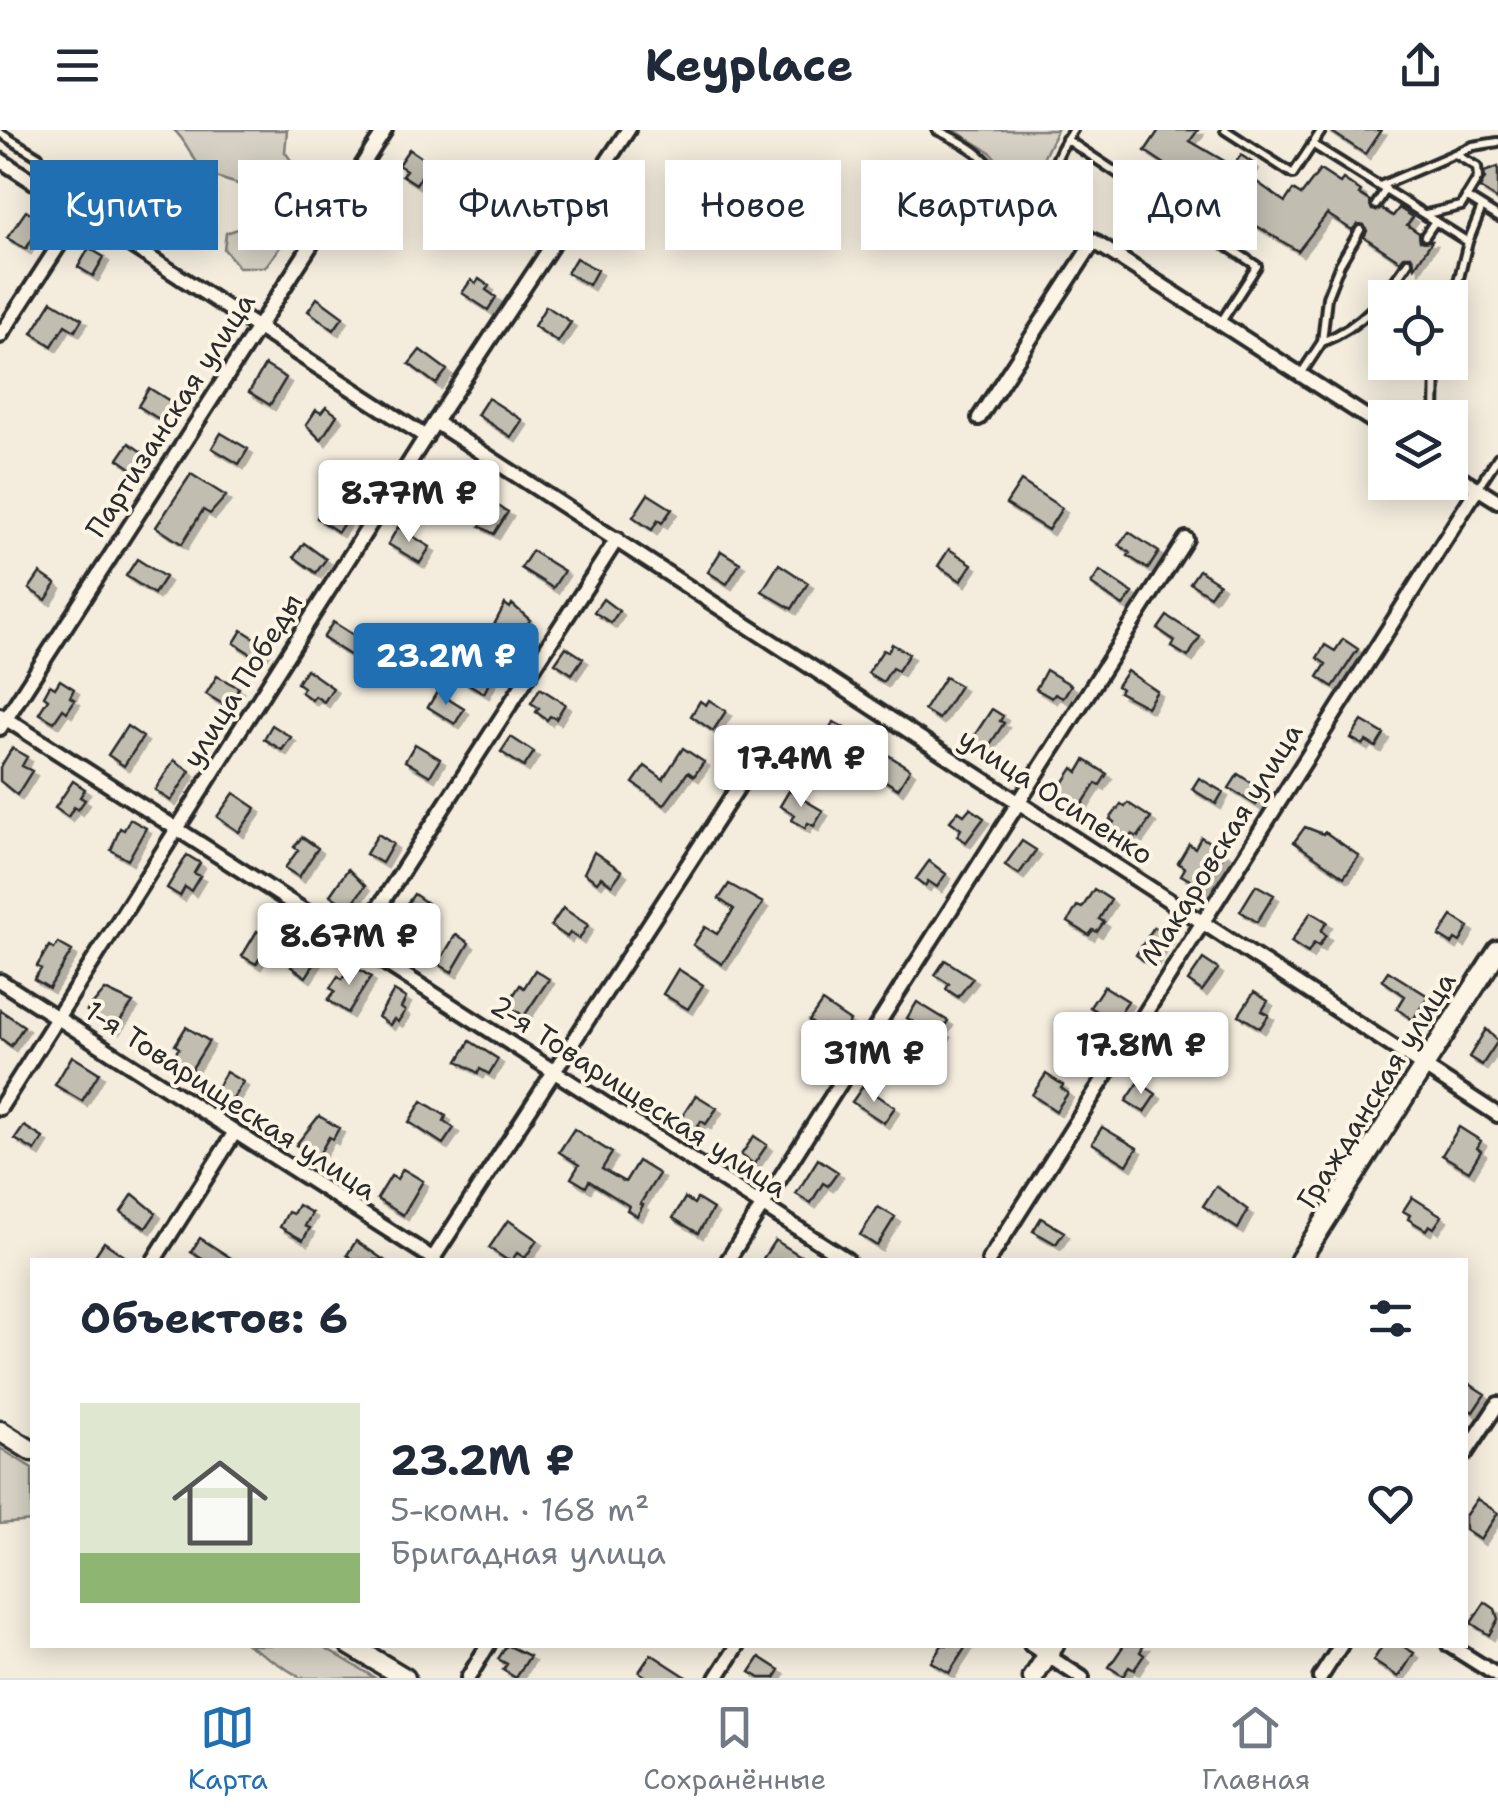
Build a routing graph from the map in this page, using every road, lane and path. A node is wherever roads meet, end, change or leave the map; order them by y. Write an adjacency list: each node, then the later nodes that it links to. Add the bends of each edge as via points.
1 (385, 130): 32 (street, Партизанская улица)
2 (628, 130): 38 (street, улица Победы)
3 (936, 130): 14 (lane)
4 (1072, 130): 8 (lane)
5 (1225, 130): 10 (lane, via 1293,174)
6 (1322, 130): 10 (lane)
7 (0, 133): 12 (lane)
8 (1066, 139): 15 (lane); 31 (lane, via 1257,266)
9 (1498, 142): 11 (lane)
10 (1312, 144): 16 (lane)
11 (1454, 153): 16 (lane); 17 (lane, via 1477,167)
12 (39, 157)
13 (0, 160): 32 (street)
14 (985, 160)
15 (1057, 160)
16 (1383, 188): 18 (lane); 21 (lane)
17 (1466, 197): 19 (lane); 20 (lane, via 1461,206)
18 (1376, 205)
19 (1482, 207): 22 (lane); 27 (lane)
20 (1442, 210): 21 (lane); 23 (lane)
21 (1426, 214): 23 (lane)
22 (1498, 217)
23 (1435, 220): 25 (lane); 27 (lane)
24 (1360, 230): 34 (lane, via 1327,297)
25 (1424, 236)
26 (1094, 241): 31 (street); 36 (street)
27 (1468, 242): 30 (lane)
28 (56, 250): 33 (street)
29 (1408, 262): 34 (lane, via 1372,312)
30 (1458, 280)
31 (1220, 322): 35 (street)
32 (257, 325): 39 (street); 46 (street, Партизанская улица)
33 (0, 336)
34 (1322, 342): 35 (lane)
35 (1300, 375): 37 (street)
36 (979, 418)
37 (1368, 418)
38 (435, 422): 39 (street, улица Победы); 45 (street, улица Осипенко)
39 (426, 437): 49 (street, улица Победы)
40 (1498, 457): 42 (lane, Макаровская улица)
41 (1468, 483): 42 (street)
42 (1477, 489): 43 (street); 50 (street, Макаровская улица)
43 (1498, 501)
44 (1186, 538): 48 (street)
45 (617, 539): 48 (street, улица Осипенко); 51 (street)
46 (2, 721): 49 (street, 2-я Товарищеская улица)
47 (753, 764): 56 (street)
48 (1019, 801): 50 (street, улица Осипенко); 60 (street)
49 (177, 830): 51 (street, 2-я Товарищеская улица); 54 (street, улица Победы)
50 (1202, 921): 55 (street, улица Осипенко); 66 (street, Макаровская улица)
51 (355, 944): 56 (street, 2-я Товарищеская улица)
52 (1498, 950): 55 (main road, Гражданская улица)
53 (0, 981): 54 (street, 1-я Товарищеская улица)
54 (58, 1018): 57 (street, улица Победы); 59 (street, 1-я Товарищеская улица)
55 (1424, 1066): 58 (street, улица Осипенко); 67 (main road, Гражданская улица)
56 (554, 1072): 60 (street, 2-я Товарищеская улица); 63 (street)
57 (0, 1108)
58 (1498, 1115)
59 (236, 1132): 61 (street); 62 (street, 1-я Товарищеская улица)
60 (764, 1206): 64 (street); 65 (street, 2-я Товарищеская улица)
61 (155, 1258)
62 (430, 1258)
63 (434, 1258)
64 (729, 1258)
65 (844, 1258)
66 (991, 1258)
67 (1301, 1258)
68 (1498, 1404): 70 (street)
69 (0, 1431): 71 (main road)
70 (1468, 1449)
71 (30, 1450)
72 (355, 1648): 79 (main road)
73 (486, 1648): 80 (street)
74 (736, 1648): 81 (street)
75 (1339, 1648): 84 (street)
76 (1454, 1648): 78 (street)
77 (1051, 1650): 82 (main road); 83 (street)
78 (1498, 1676)
79 (405, 1678)
80 (468, 1678)
81 (716, 1678)
82 (1032, 1678)
83 (1082, 1678)
84 (1320, 1678)

